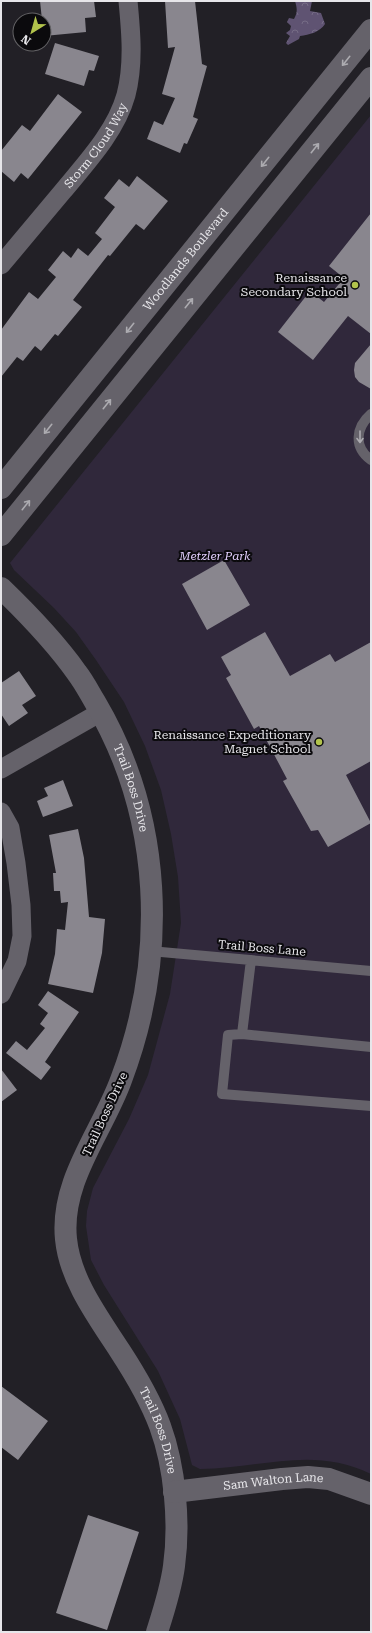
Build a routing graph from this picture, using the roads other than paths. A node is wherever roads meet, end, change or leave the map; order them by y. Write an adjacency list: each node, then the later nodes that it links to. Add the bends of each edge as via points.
1 (128, 1): 4 (street, Storm Cloud Way, via 132,56 130,76 115,119 83,166)
2 (371, 30): 7 (street, Woodlands Boulevard, one-way to 7)
3 (371, 78): 8 (street, one-way to 3)
4 (1, 265)
5 (371, 414): 6 (lane, one-way to 6, via 363,422 358,433 360,446)
6 (371, 460)
7 (1, 488)
8 (1, 535)
9 (1, 588): 10 (street, Trail Boss Drive, via 48,637 78,674)
10 (101, 712): 11 (street); 13 (street, Trail Boss Drive, via 118,745 133,785 144,829 150,868 152,908)
11 (1, 769)
12 (1, 812): 16 (street, via 10,828 16,863 22,936 17,961)
13 (150, 951): 14 (lane, Trail Boss Lane); 20 (street, Trail Boss Drive, via 139,1026 128,1062 115,1096 72,1184 65,1223 70,1261 79,1284 148,1399 161,1428)
14 (251, 960): 15 (lane, Trail Boss Lane); 17 (lane)
15 (371, 971)
16 (1, 994)
17 (242, 1034): 18 (lane); 19 (lane, via 228,1034 222,1094)
18 (371, 1047)
19 (371, 1106)
20 (174, 1492): 21 (street, Sam Walton Lane, via 308,1477 329,1480); 22 (street, Trail Boss Drive, via 177,1518 174,1567)
21 (371, 1494)
22 (157, 1632)

